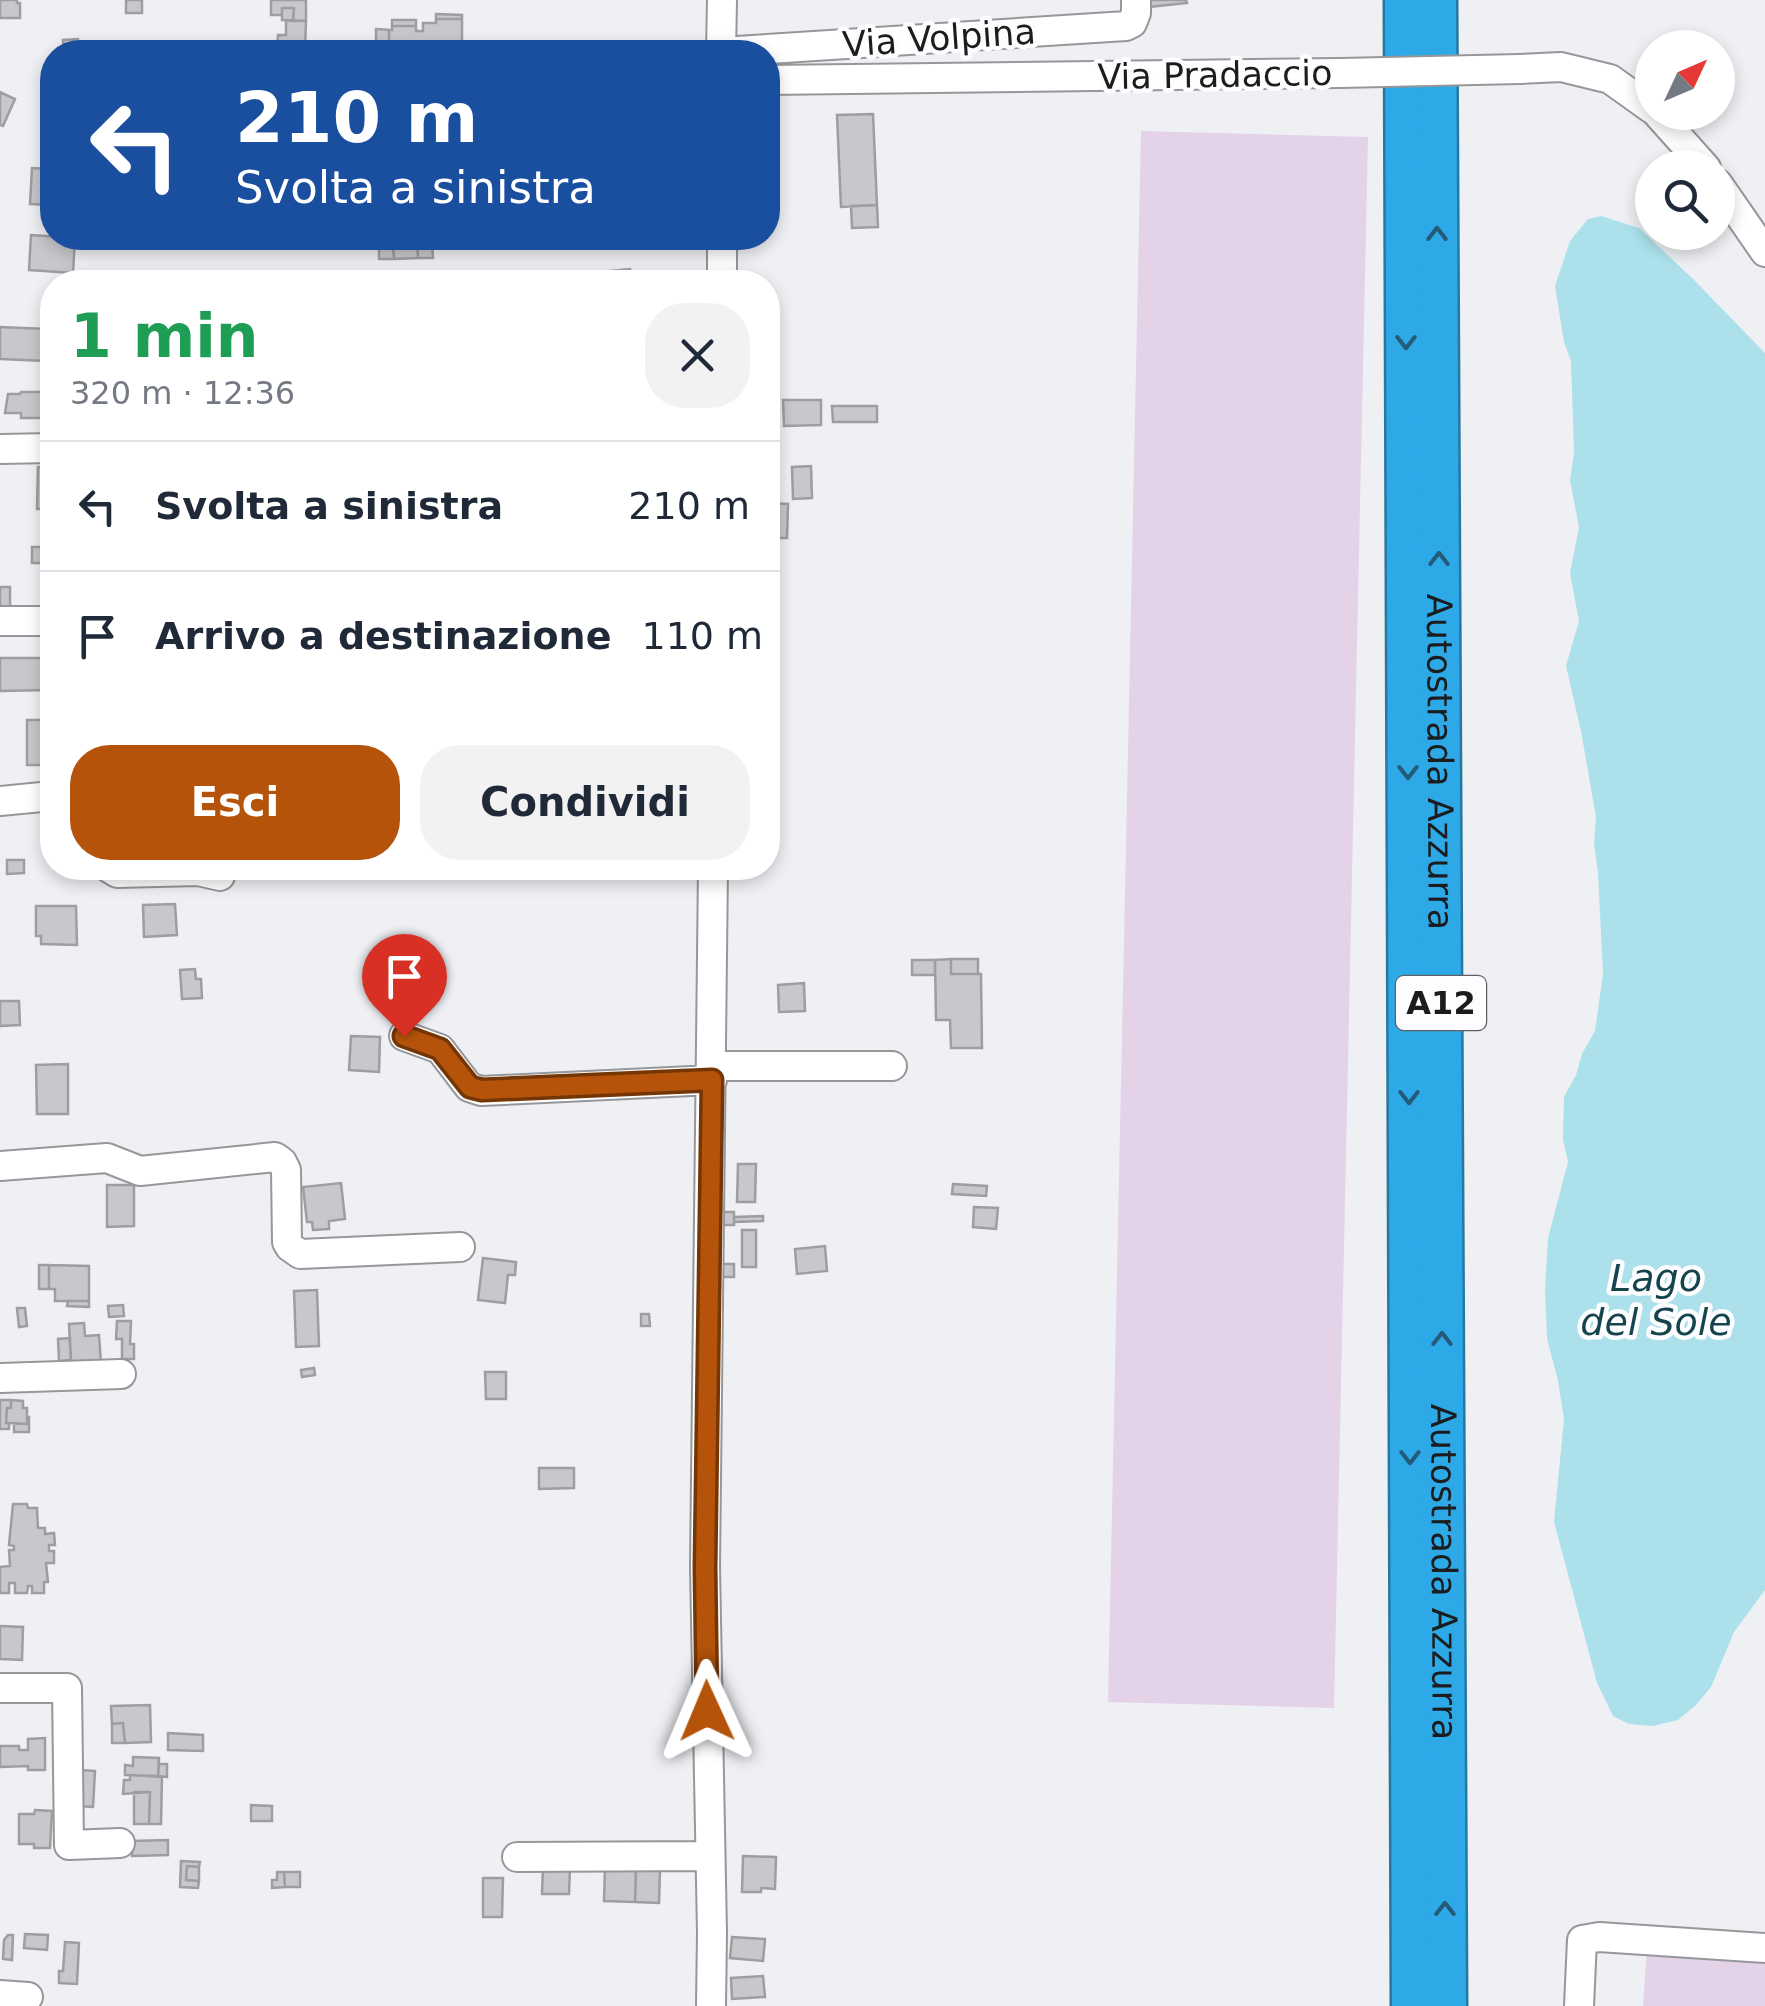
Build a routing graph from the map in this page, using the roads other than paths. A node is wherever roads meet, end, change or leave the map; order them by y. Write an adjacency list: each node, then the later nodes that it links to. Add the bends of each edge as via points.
1 (722, 0): 5 (street)
2 (1136, 0): 6 (street, Via Volpina, via 1126,26)
3 (1405, 0): 33 (highway, Autostrada Azzurra / A12, one-way to 33)
4 (1436, 0): 34 (highway, Autostrada Azzurra / A12, one-way to 4)
5 (721, 40)
6 (780, 48)
7 (780, 80): 8 (street, Via Pradaccio, bridge, via 1561,68 1610,80)
8 (1635, 98)
9 (1671, 130): 10 (street, Via Pradaccio)
10 (1690, 150)
11 (1735, 209): 12 (street)
12 (1765, 252)
13 (40, 448): 14 (street)
14 (0, 449)
15 (0, 621): 16 (street)
16 (40, 621)
17 (40, 797): 18 (street)
18 (0, 801)
19 (713, 880): 22 (street)
20 (404, 1036): 22 (street, via 440,1049 470,1087 482,1090)
21 (892, 1066): 22 (street)
22 (712, 1073): 29 (street, via 705,1567)
23 (0, 1166): 24 (street, via 107,1158 140,1171 274,1157 286,1170 288,1242 300,1254)
24 (460, 1247)
25 (121, 1374): 26 (street)
26 (0, 1378)
27 (0, 1688): 28 (street, via 67,1688 70,1845)
28 (120, 1843)
29 (710, 1856): 30 (street); 32 (street)
30 (517, 1857)
31 (1765, 1948): 35 (street, via 1582,1940)
32 (711, 2006)
33 (1412, 2006)
34 (1446, 2006)
35 (1580, 2006)

